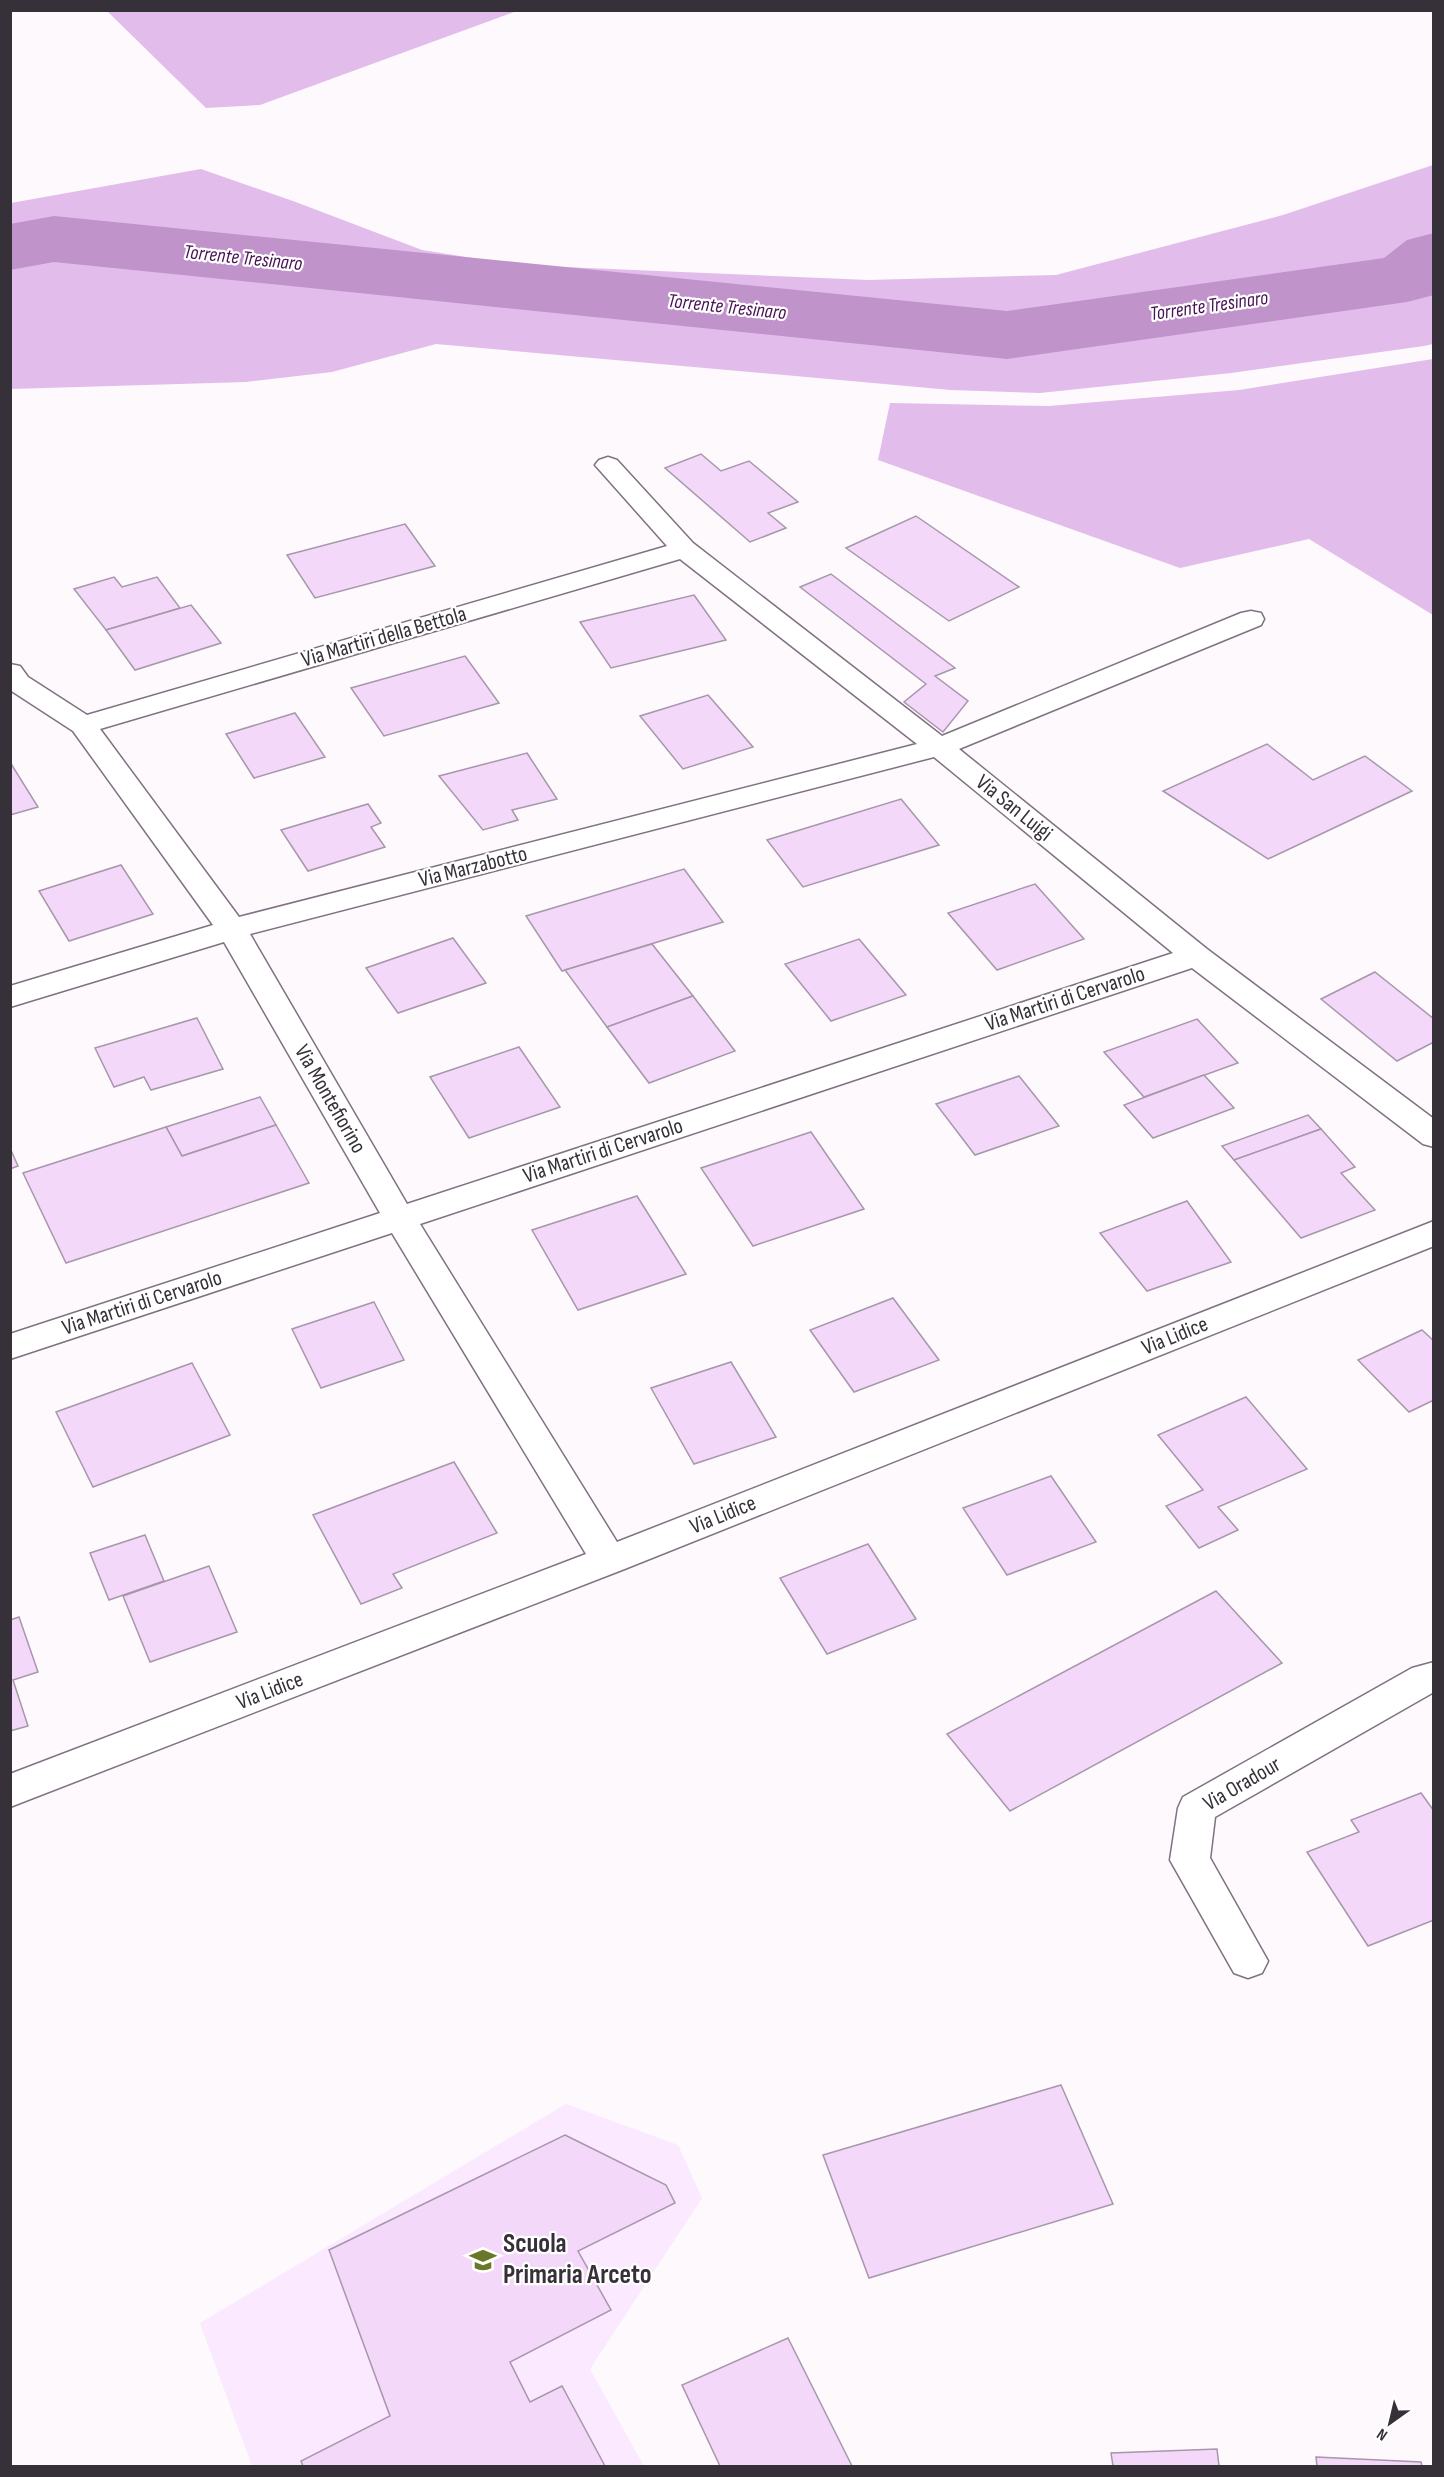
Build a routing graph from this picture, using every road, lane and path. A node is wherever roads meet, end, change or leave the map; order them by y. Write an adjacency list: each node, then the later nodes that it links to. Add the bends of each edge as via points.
1 (608, 465): 2 (street, Via San Luigi)
2 (684, 549): 5 (street, Via Martiri della Bettola); 6 (street, Via San Luigi)
3 (1251, 619): 6 (street, Via Marzabotto)
4 (13, 680): 5 (street, Via Montefiorino)
5 (83, 725): 7 (street, Via Montefiorino)
6 (939, 747): 7 (street, Via Marzabotto); 8 (street, Via San Luigi)
7 (232, 928): 9 (street, Via Marzabotto); 11 (street, Via Montefiorino)
8 (1196, 956): 10 (street, Via San Luigi); 11 (street, Via Martiri di Cervarolo)
9 (10, 997)
10 (1434, 1136)
11 (399, 1218): 13 (street, Via Martiri di Cervarolo); 14 (street, Via Montefiorino)
12 (1434, 1233): 14 (street, Via Lidice)
13 (10, 1347)
14 (609, 1560): 16 (street, Via Lidice)
15 (1434, 1677): 17 (street, Via Oradour, via 1197,1808 1190,1860)
16 (10, 1791)
17 (1248, 1961)

